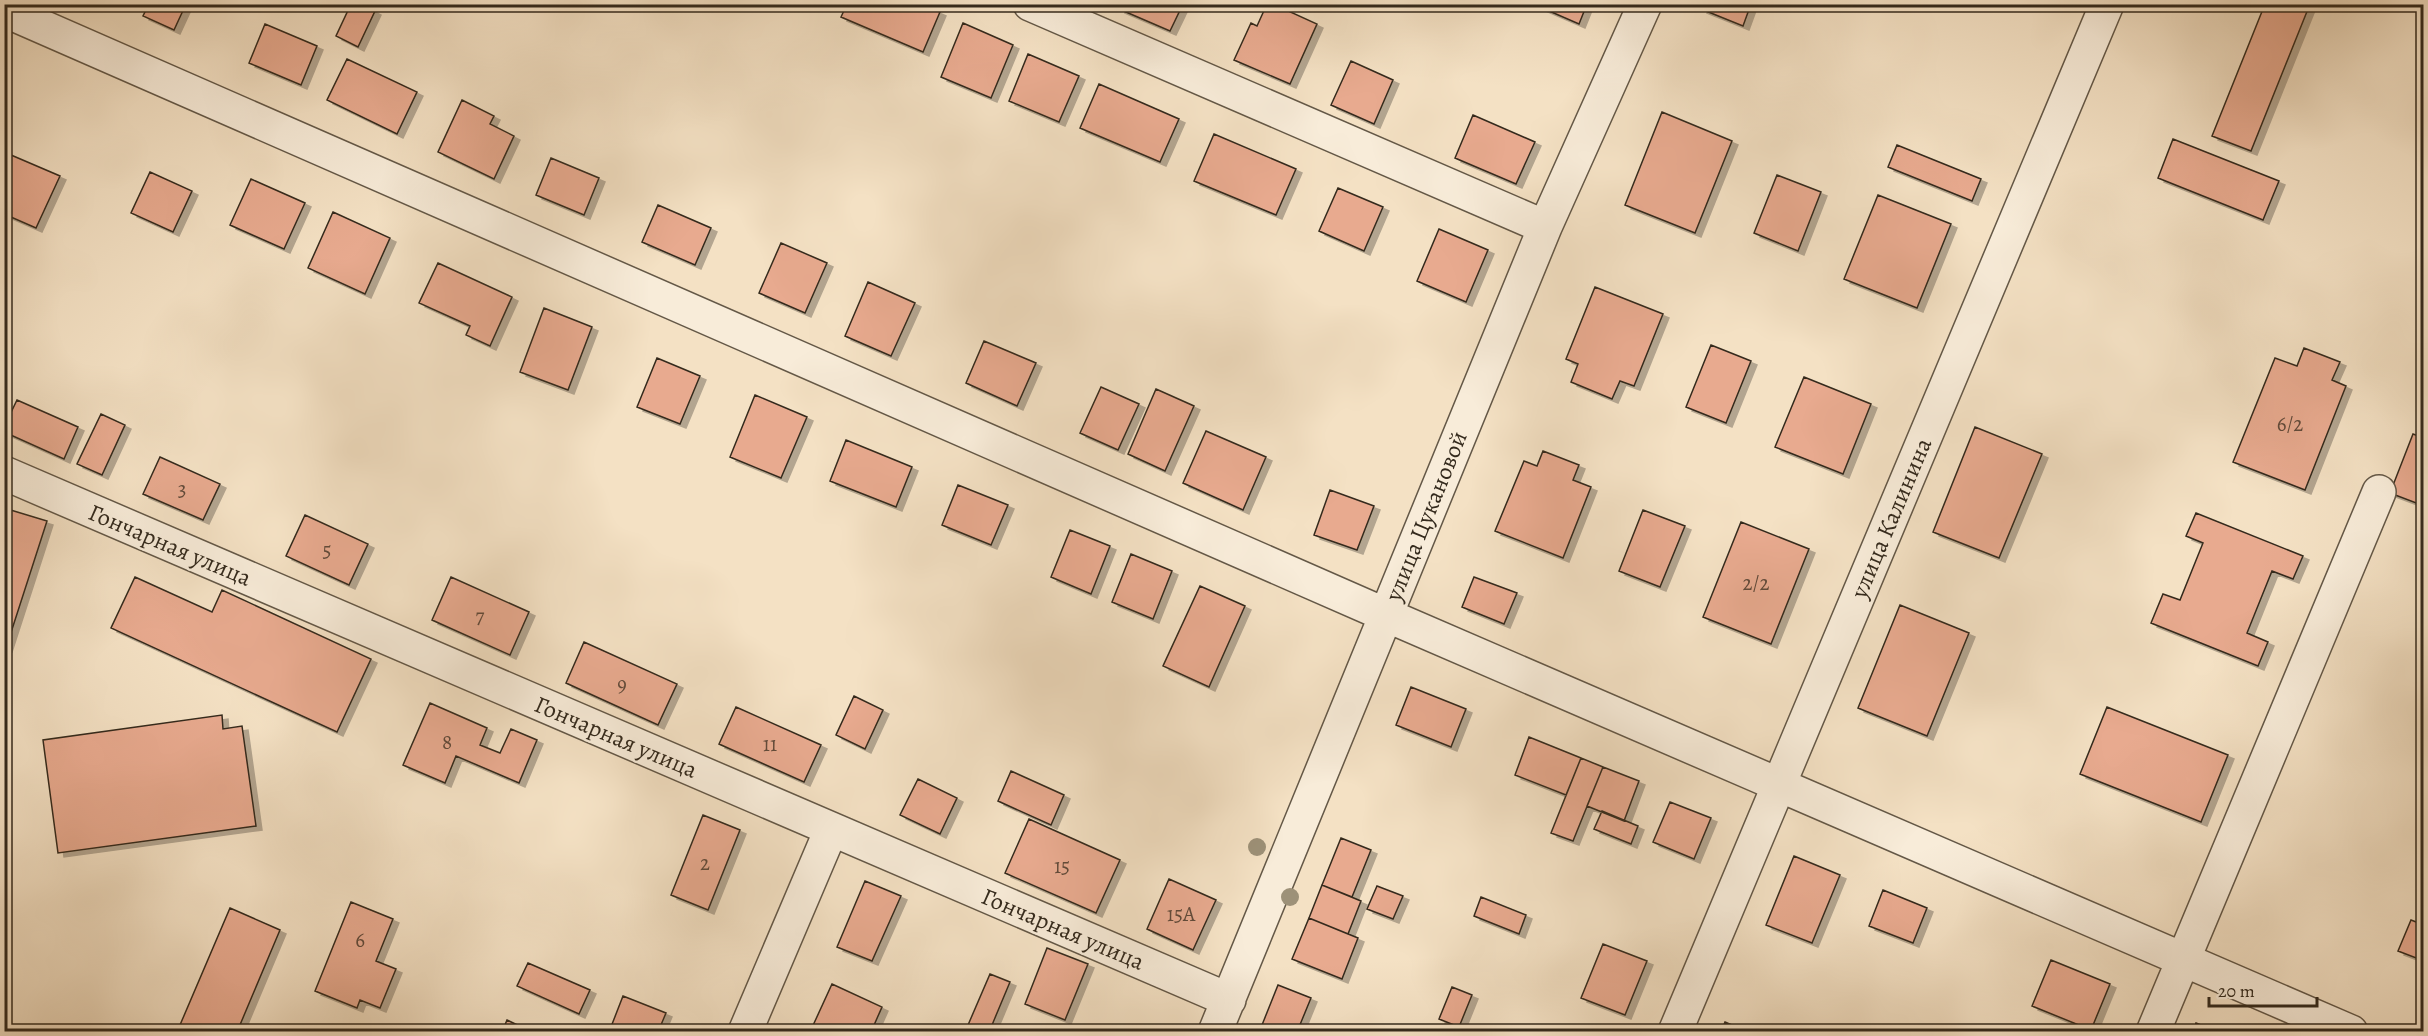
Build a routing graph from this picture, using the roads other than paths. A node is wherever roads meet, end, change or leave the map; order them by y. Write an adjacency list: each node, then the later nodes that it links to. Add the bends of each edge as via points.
1 (1030, 4): 5 (street)
2 (1645, 4): 5 (street, улица Цукановой)
3 (2107, 4): 9 (street, улица Калинина)
4 (4, 10): 8 (street)
5 (1545, 227): 8 (street, улица Цукановой)
6 (4, 473): 10 (street, Гончарная улица)
7 (2379, 492): 11 (street)
8 (1386, 615): 9 (street); 12 (street, улица Цукановой)
9 (1779, 785): 11 (street); 15 (street, улица Калинина)
10 (831, 830): 12 (street, Гончарная улица); 13 (street)
11 (2184, 959): 16 (street); 17 (street)
12 (1229, 1000): 14 (street, улица Цукановой)
13 (745, 1032)
14 (1215, 1032)
15 (1675, 1032)
16 (2152, 1032)
17 (2351, 1032)

